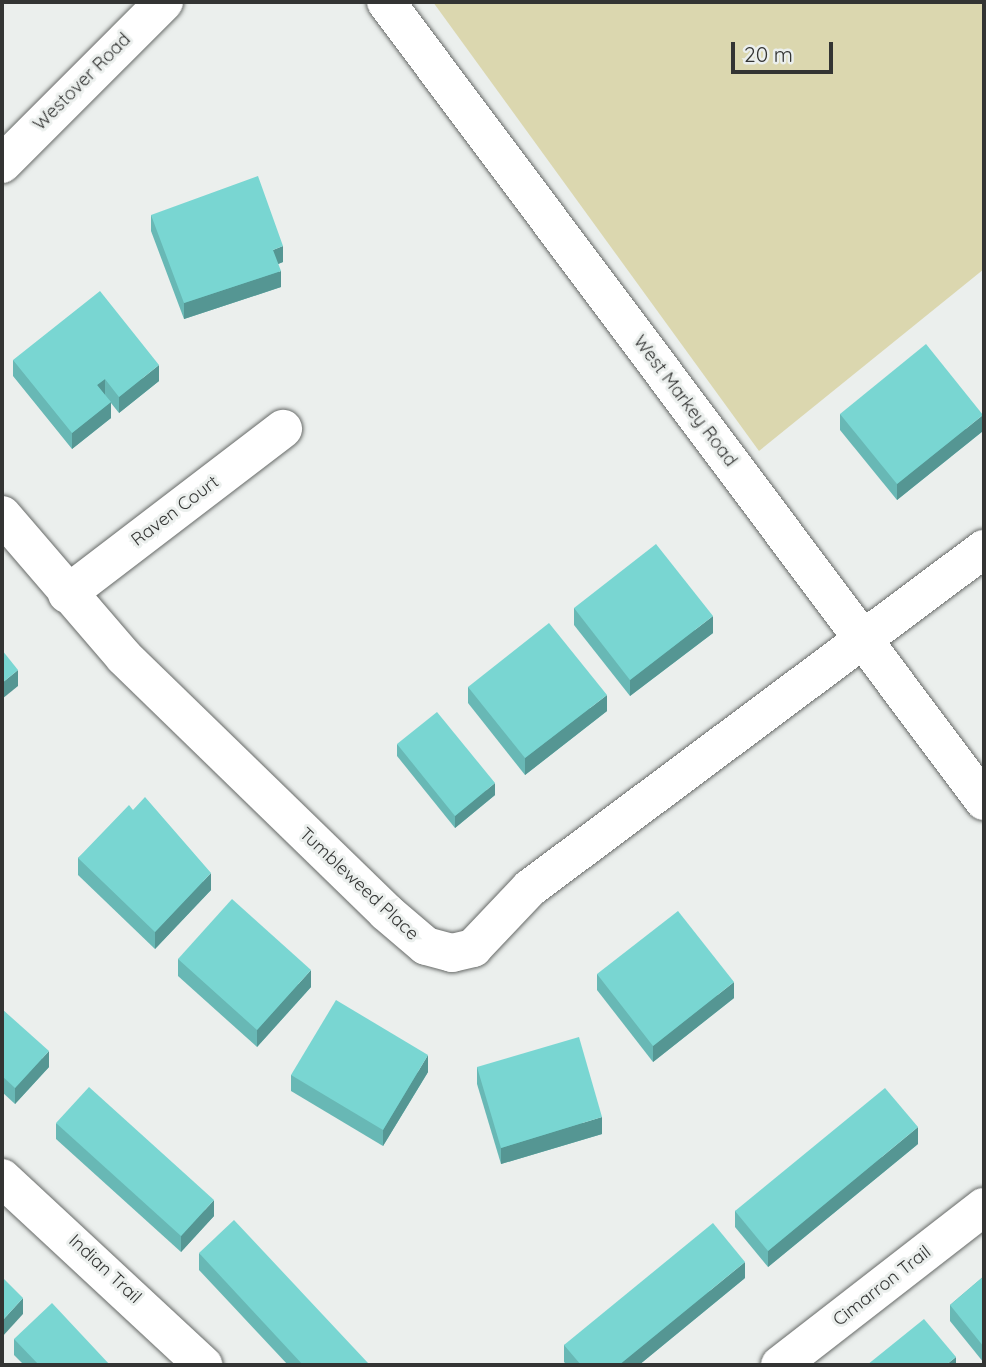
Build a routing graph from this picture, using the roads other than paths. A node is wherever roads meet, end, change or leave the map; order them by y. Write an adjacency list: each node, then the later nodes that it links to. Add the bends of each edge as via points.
1 (164, 2): 3 (street, Westover Road)
2 (386, 2): 8 (street, West Markey Road)
3 (2, 164)
4 (283, 429): 7 (street, Raven Court)
5 (2, 515): 7 (street, Tumbleweed Place)
6 (984, 549): 8 (street, Tumbleweed Place)
7 (67, 594): 8 (street, Tumbleweed Place, via 386,912 426,946 453,953 473,948 530,888)
8 (864, 636): 9 (street, West Markey Road)
9 (984, 801)
10 (2, 1178): 12 (street, Indian Trail)
11 (984, 1207): 13 (street, Cimarron Trail)
12 (203, 1365)
13 (780, 1365)

